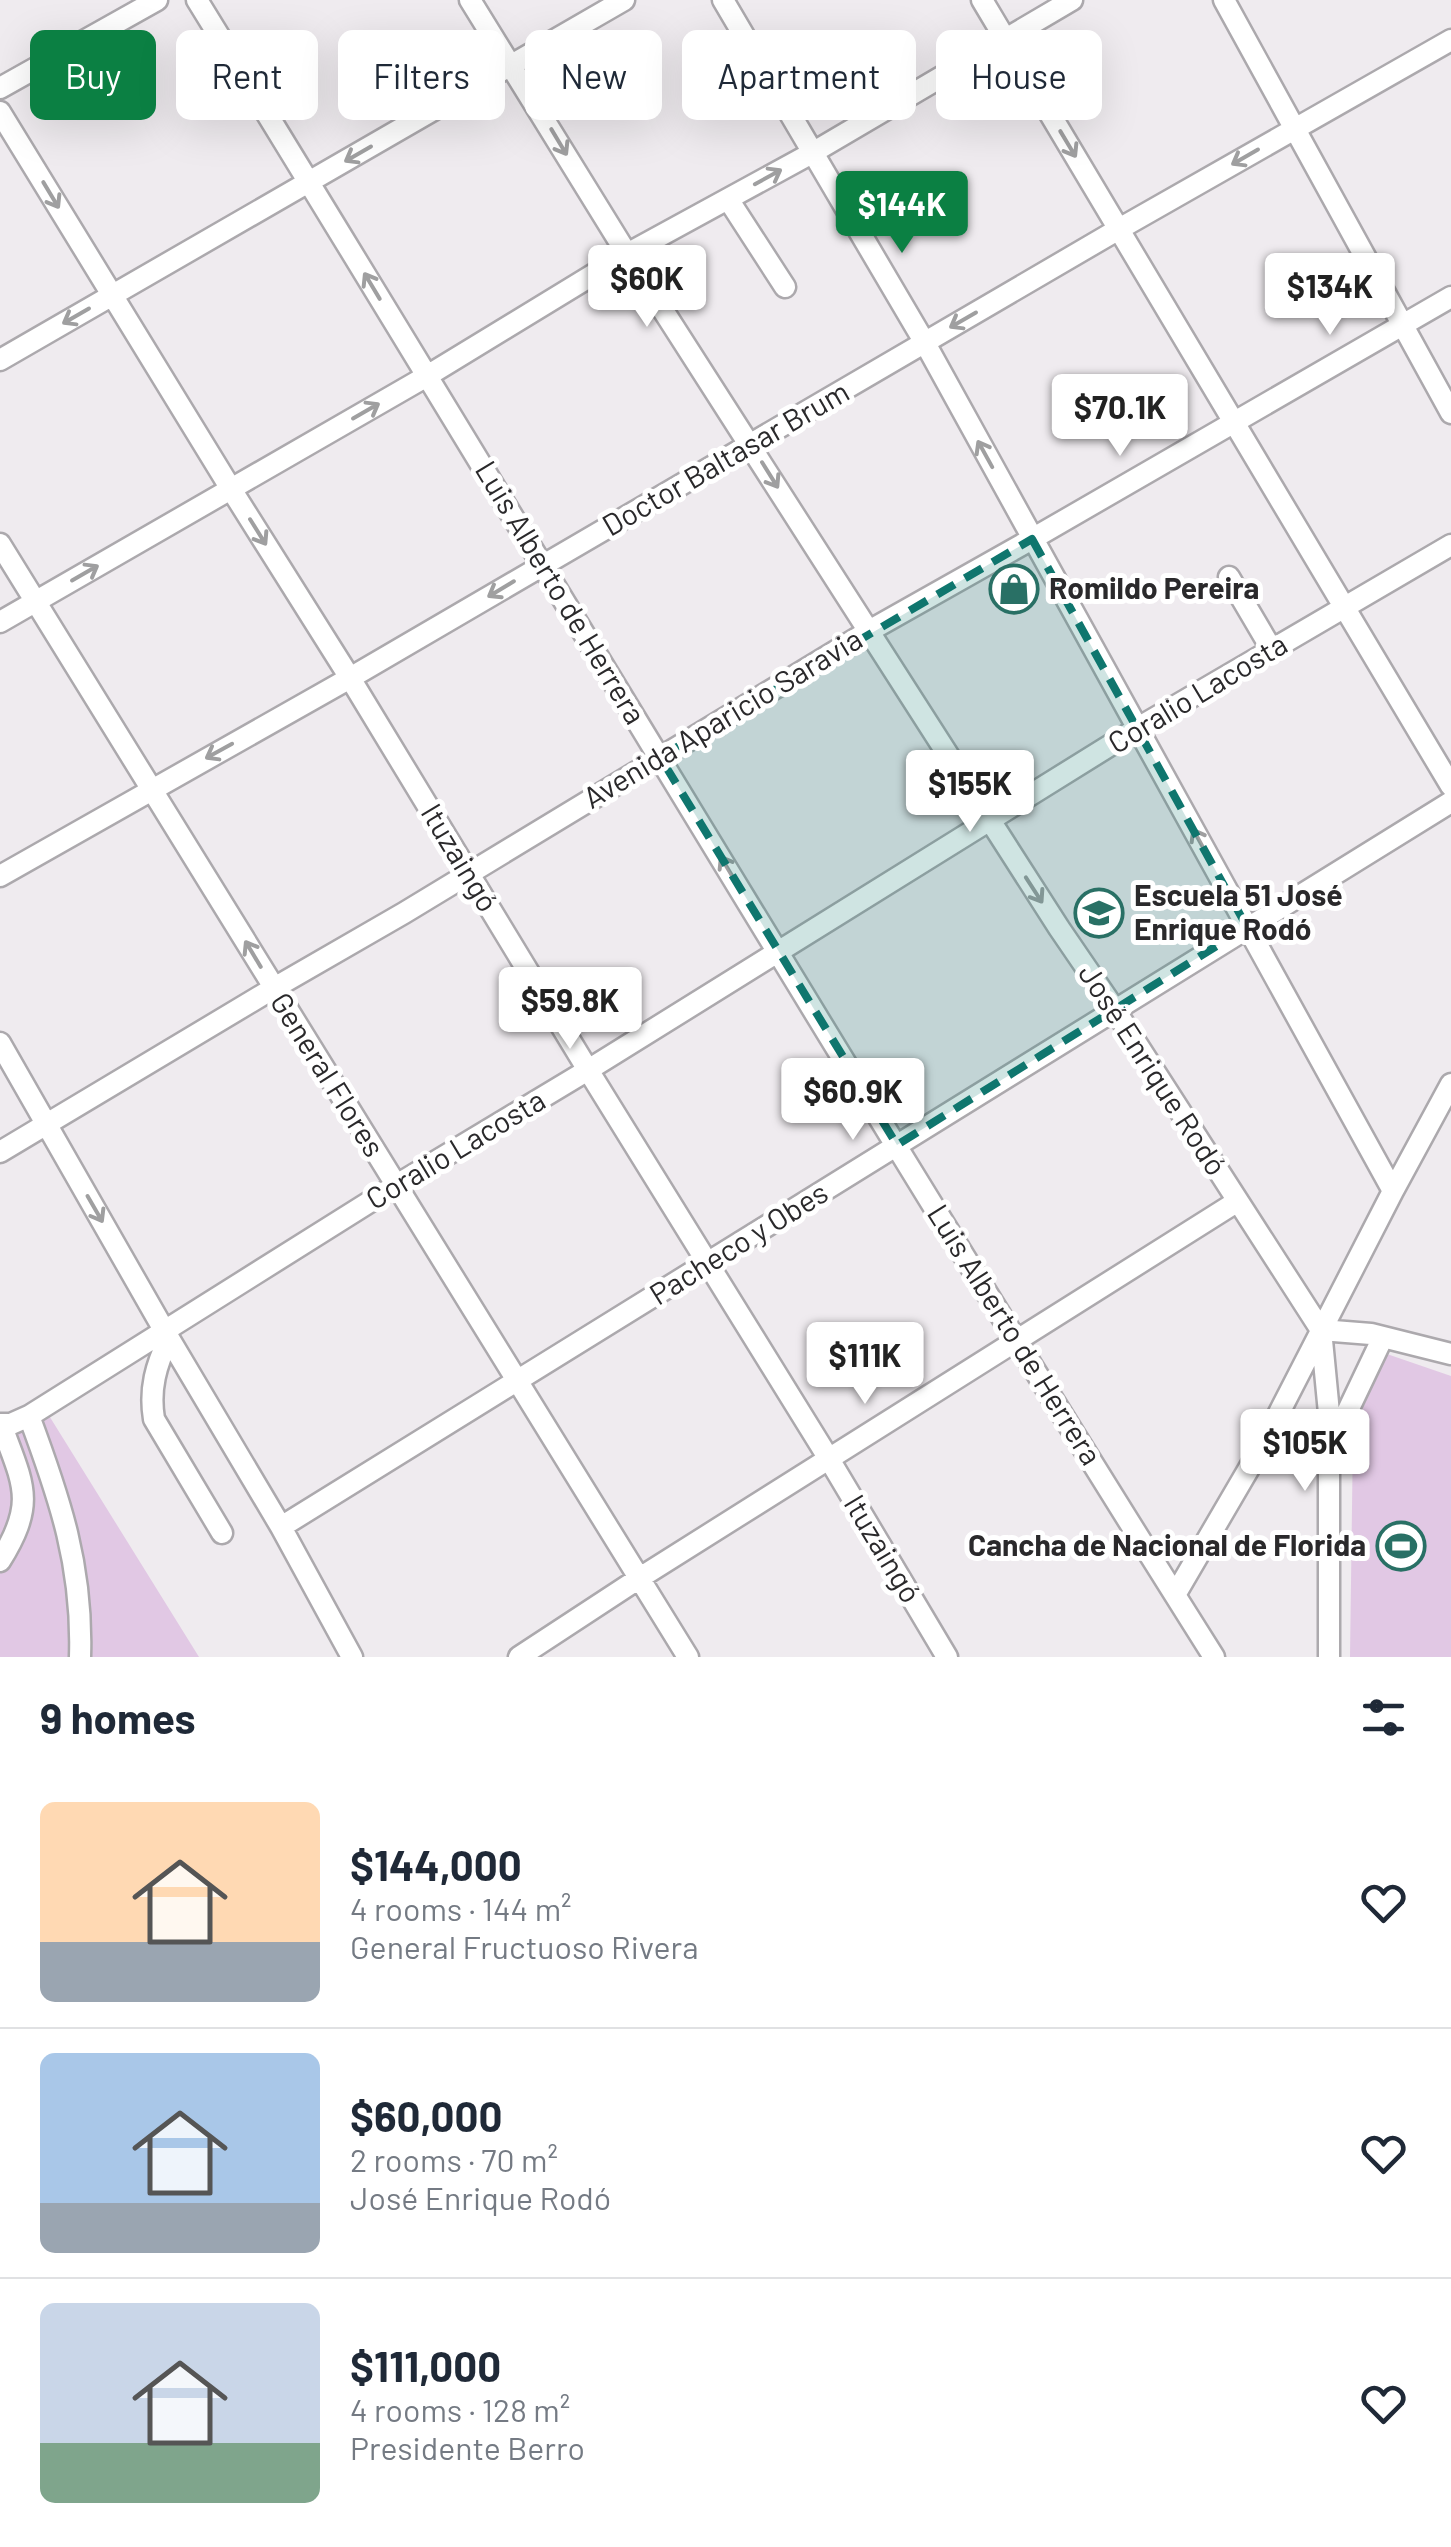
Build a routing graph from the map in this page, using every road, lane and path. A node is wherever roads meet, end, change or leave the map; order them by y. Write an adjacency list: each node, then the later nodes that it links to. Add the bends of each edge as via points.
1 (158, 0): 14 (street)
2 (196, 0): 19 (street, Luis Alberto de Herrera)
3 (470, 0): 12 (street, José Enrique Rodó)
4 (624, 0): 12 (street)
5 (722, 0): 18 (street)
6 (982, 0): 9 (street)
7 (1072, 0): 10 (street)
8 (1224, 0): 17 (street)
9 (1000, 30)
10 (1020, 30)
11 (1451, 40): 17 (street, Doctor Baltasar Brum)
12 (512, 65): 19 (street, one-way to 19); 22 (street, José Enrique Rodó, one-way to 22)
13 (936, 79): 18 (street)
14 (0, 88)
15 (0, 112): 24 (street, Ituzaingó, one-way to 24)
16 (1054, 120): 21 (street, one-way to 21)
17 (1296, 128): 21 (street, Doctor Baltasar Brum, one-way to 21); 26 (street)
18 (812, 152): 20 (street, one-way to 18); 27 (street)
19 (309, 183): 24 (street); 29 (street, Luis Alberto de Herrera, one-way to 19)
20 (728, 199): 22 (street); 23 (street)
21 (1119, 229): 27 (street, Doctor Baltasar Brum, one-way to 27); 31 (street)
22 (627, 254): 29 (street); 32 (street, José Enrique Rodó)
23 (785, 287)
24 (112, 296): 28 (street, one-way to 28); 33 (street, Ituzaingó)
25 (1451, 297): 26 (street, Avenida Aparicio Saravia)
26 (1403, 325): 30 (street); 31 (street, Avenida Aparicio Saravia)
27 (925, 343): 32 (street, Doctor Baltasar Brum); 34 (street, one-way to 27)
28 (0, 360)
29 (427, 376): 33 (street, one-way to 29); 37 (street, Luis Alberto de Herrera)
30 (1451, 413)
31 (1233, 422): 34 (street, Avenida Aparicio Saravia); 40 (street)
32 (751, 445): 37 (street, Doctor Baltasar Brum); 42 (street, José Enrique Rodó, one-way to 42)
33 (230, 488): 39 (street, one-way to 33); 44 (street, Ituzaingó, one-way to 44)
34 (1032, 539): 42 (street, Avenida Aparicio Saravia); 45 (street)
35 (0, 544): 39 (street, General Flores)
36 (1451, 545): 40 (street, Coralio Lacosta)
37 (543, 564): 44 (street, Doctor Baltasar Brum, one-way to 44); 46 (street, Luis Alberto de Herrera)
38 (1229, 577): 43 (street)
39 (36, 601): 41 (street); 48 (street, General Flores)
40 (1344, 608): 43 (street, Coralio Lacosta); 47 (street)
41 (0, 622)
42 (869, 631): 46 (street, Avenida Aparicio Saravia); 50 (street, José Enrique Rodó)
43 (1272, 650): 45 (street, Coralio Lacosta)
44 (350, 678): 48 (street, Doctor Baltasar Brum, one-way to 48); 51 (street, Ituzaingó)
45 (1138, 728): 50 (street, Coralio Lacosta); 53 (street, one-way to 45)
46 (660, 757): 51 (street, Avenida Aparicio Saravia); 54 (street, Luis Alberto de Herrera, one-way to 46)
47 (1451, 786)
48 (152, 789): 52 (street, Doctor Baltasar Brum); 55 (street, General Flores, one-way to 48)
49 (1451, 802): 53 (street, Pacheco y Obes)
50 (990, 820): 54 (street, Coralio Lacosta); 56 (street, José Enrique Rodó, one-way to 56)
51 (468, 874): 55 (street, Avenida Aparicio Saravia); 58 (street, Ituzaingó)
52 (0, 876)
53 (1247, 927): 56 (street, Pacheco y Obes); 64 (street)
54 (778, 952): 58 (street, Coralio Lacosta); 61 (street, Luis Alberto de Herrera)
55 (274, 988): 60 (street, Avenida Aparicio Saravia); 63 (street, General Flores)
56 (1115, 1010): 61 (street, Pacheco y Obes); 65 (street, José Enrique Rodó)
57 (0, 1044): 60 (street)
58 (588, 1070): 63 (street, Coralio Lacosta); 66 (street, Ituzaingó)
59 (1451, 1084): 64 (street)
60 (47, 1124): 62 (street, Avenida Aparicio Saravia); 68 (street, one-way to 68)
61 (897, 1145): 66 (street, Pacheco y Obes); 70 (street, Luis Alberto de Herrera)
62 (0, 1152)
63 (395, 1186): 68 (street, Coralio Lacosta); 72 (street, General Flores)
64 (1392, 1191): 67 (street)
65 (1238, 1201): 67 (street, José Enrique Rodó); 70 (street)
66 (708, 1264): 72 (street, Pacheco y Obes); 76 (street, Ituzaingó)
67 (1321, 1330): 69 (street); 75 (street); 81 (street)
68 (166, 1334): 73 (street, Coralio Lacosta); 77 (street); 78 (street, via 151,1401 154,1419)
69 (1383, 1337): 71 (street); 75 (street)
70 (1018, 1341): 76 (street); 81 (street, Luis Alberto de Herrera)
71 (1451, 1354)
72 (518, 1383): 77 (street, Pacheco y Obes); 80 (street, General Flores)
73 (29, 1416): 74 (street, Coralio Lacosta); 82 (street, via 76,1567)
74 (0, 1424): 79 (street, via 23,1483 24,1504)
75 (1329, 1450): 88 (street)
76 (829, 1459): 80 (street); 86 (street, Ituzaingó)
77 (282, 1527): 83 (street)
78 (222, 1533)
79 (0, 1560)
80 (638, 1579): 84 (street); 85 (street, General Flores)
81 (1175, 1595): 87 (street, Luis Alberto de Herrera)
82 (80, 1657)
83 (352, 1657)
84 (519, 1657)
85 (688, 1657)
86 (947, 1657)
87 (1214, 1657)
88 (1328, 1657)

